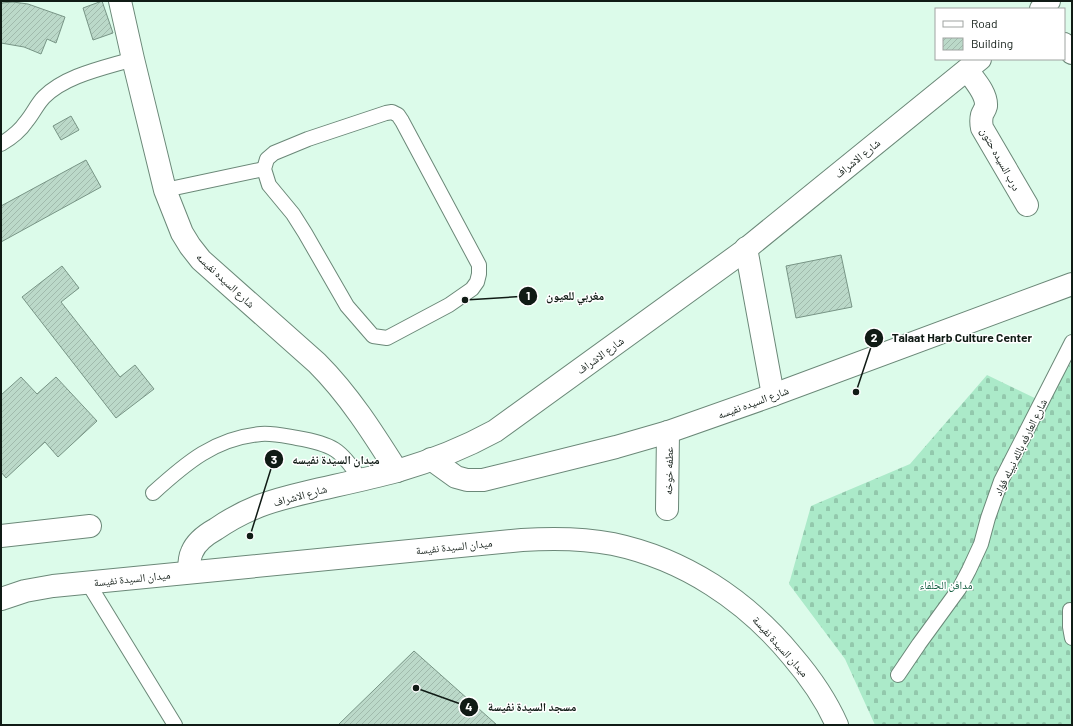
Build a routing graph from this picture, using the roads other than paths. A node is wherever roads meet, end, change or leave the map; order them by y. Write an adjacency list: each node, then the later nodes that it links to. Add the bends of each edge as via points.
1 (120, 1): 4 (street, شارع السيده نفيسه)
2 (1065, 45): 3 (street)
3 (1072, 53)
4 (133, 59): 6 (lane, via 79,76 54,88 43,98 27,122); 8 (street, شارع السيده نفيسه)
5 (974, 64): 9 (street, درب السيده حتون, via 986,104 982,115 982,128); 10 (street, شارع الاشراف)
6 (1, 144)
7 (264, 168): 7 (lane, via 269,185 293,214 347,306 373,336 387,338 449,305 472,289 477,282 478,265 398,115 386,113 308,139 274,153 267,159); 8 (lane)
8 (165, 190): 16 (street, شارع السيده نفيسه, via 182,234 190,246 202,260 330,376 361,416)
9 (1027, 205)
10 (746, 248): 13 (street); 15 (street, شارع الاشراف, via 495,431 458,450)
11 (1072, 284): 13 (street, شارع السيده نفيسه)
12 (1072, 342): 27 (lane, شارع العارفه بالله نبيله فؤاد, via 1001,481 981,544 969,570 959,589)
13 (773, 395): 14 (street, شارع السيده نفيسه)
14 (668, 432): 15 (street, شارع السيده نفيسه, via 483,480 456,477); 19 (street, عطفه خوخه)
15 (432, 459): 16 (street, شارع الاشراف)
16 (397, 470): 17 (street, شارع الاشراف)
17 (360, 479): 18 (lane, via 346,459 330,446 281,435 262,434 224,442 206,450); 22 (street, شارع الاشراف, via 279,499 238,516 200,541 192,551)
18 (153, 492)
19 (667, 509)
20 (90, 526): 21 (street)
21 (1, 536)
22 (189, 572): 23 (street, ميدان السيدة نفيسة); 29 (street, ميدان السيدة نفيسة, via 552,538 613,544 671,563 698,576 746,609 768,629 807,673 823,697)
23 (88, 582): 24 (street, ميدان السيدة نفيسة, via 46,587); 28 (lane)
24 (1, 599)
25 (1070, 610): 26 (lane)
26 (1072, 638)
27 (898, 675)
28 (176, 725)
29 (836, 725)

